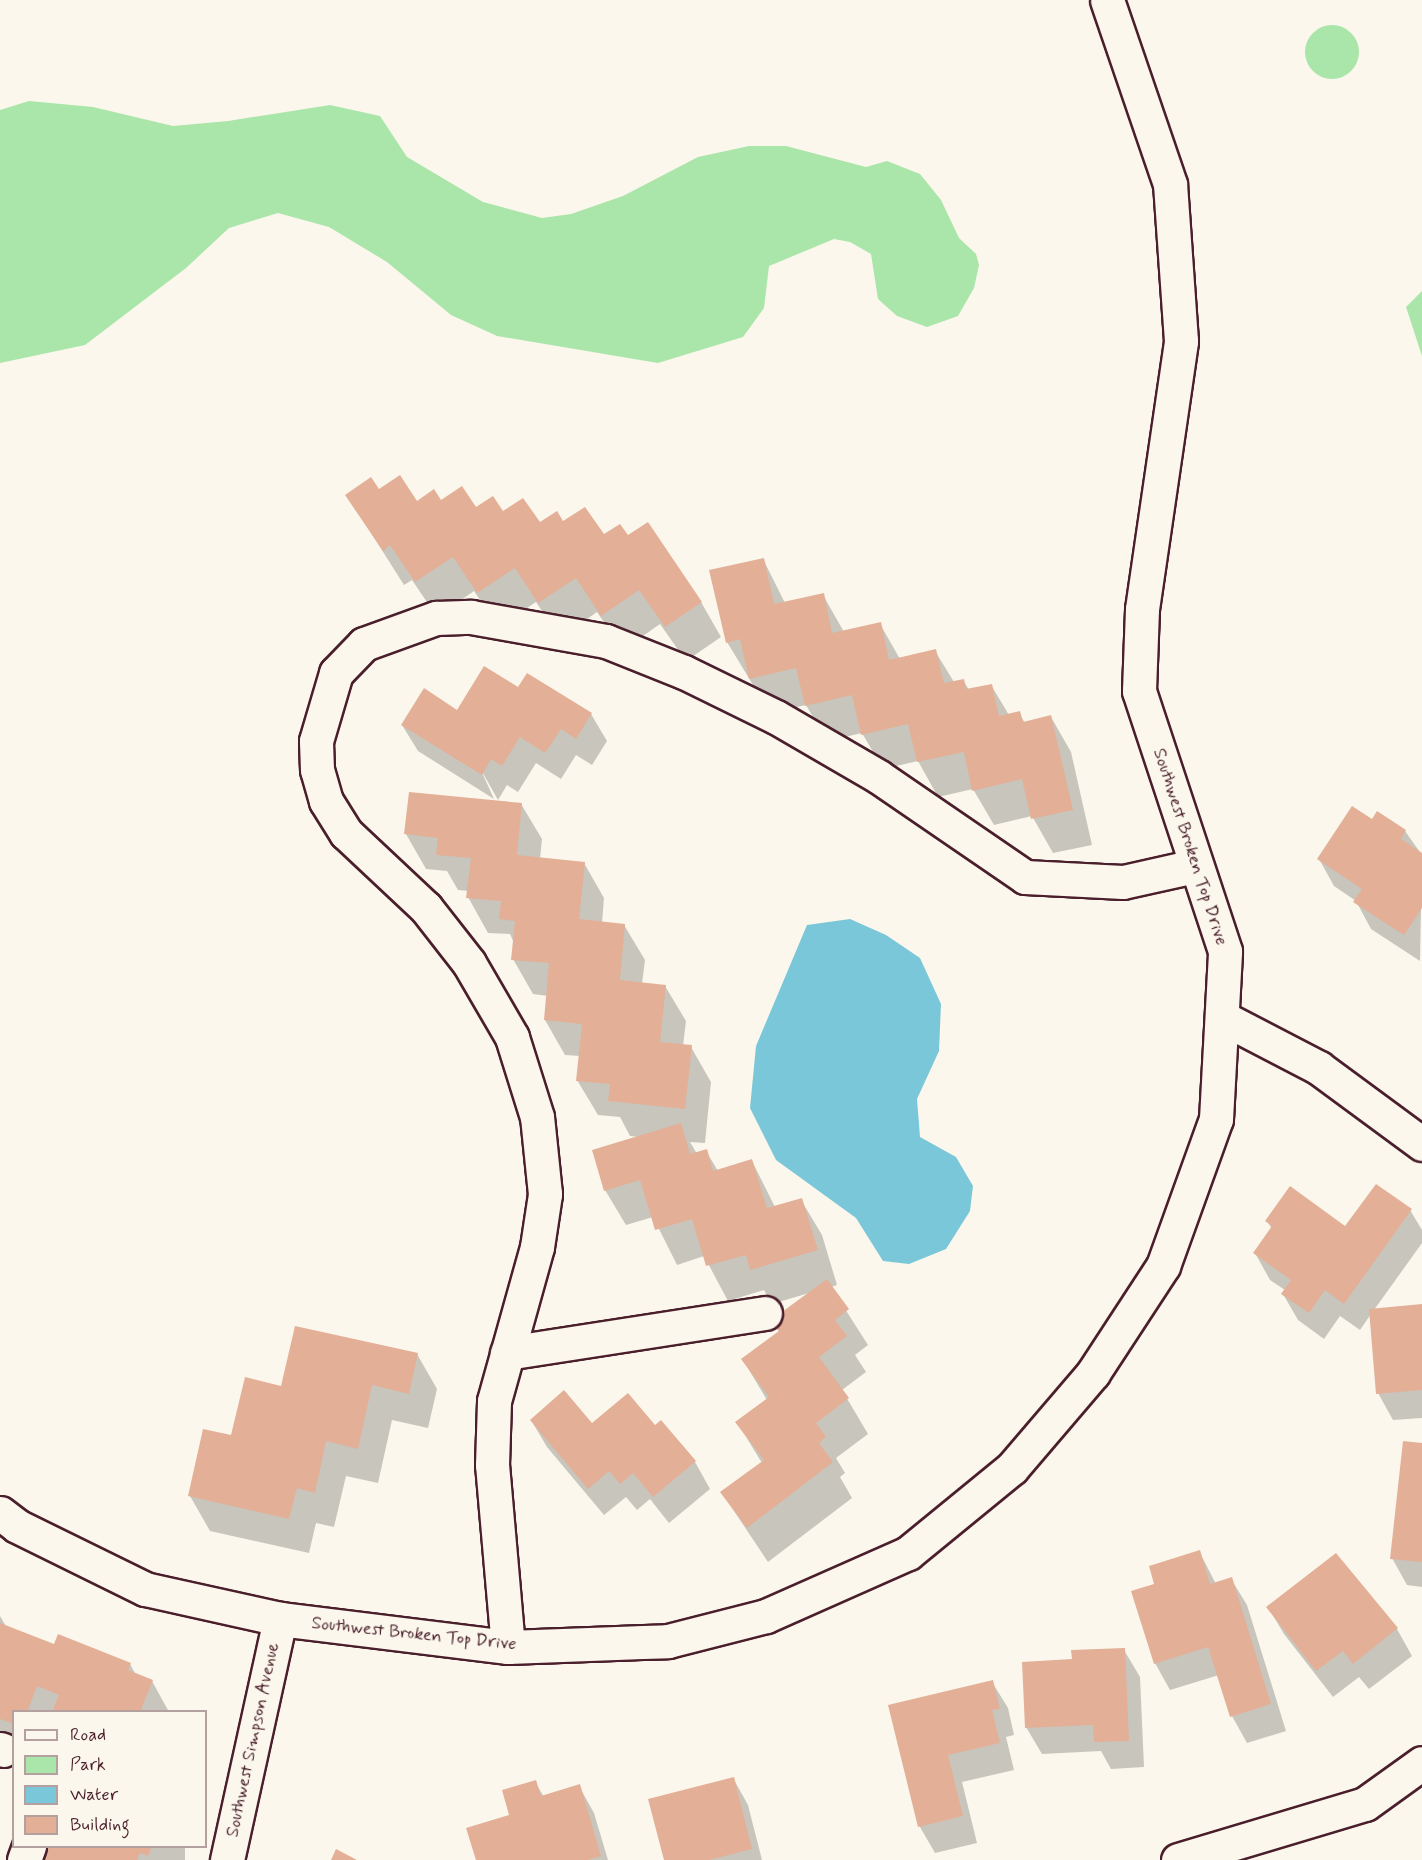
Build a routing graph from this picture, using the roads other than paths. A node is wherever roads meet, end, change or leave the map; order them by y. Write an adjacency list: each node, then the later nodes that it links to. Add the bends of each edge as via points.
1 (1107, 0): 2 (street, Southwest Broken Top Drive, via 1170,184 1181,341 1142,609 1139,691)
2 (1195, 866): 3 (street, Southwest Broken Top Drive, via 1225,951); 6 (street, via 1123,882 1025,878 879,777 776,717 684,672 606,641 471,617 436,618 364,644 336,673 322,711 316,741 317,770 326,801 346,833 426,908 469,963 512,1037 537,1117 545,1194 528,1288)
3 (1222, 1018): 4 (street, via 1319,1068); 9 (street, Southwest Broken Top Drive, via 1216,1119 1163,1266 1093,1373 1012,1468 908,1553 766,1616 668,1641)
4 (1422, 1143)
5 (765, 1313): 6 (street)
6 (507, 1353): 9 (street, via 494,1401 492,1465)
7 (0, 1513): 8 (street, Southwest Broken Top Drive, via 18,1526 145,1589)
8 (280, 1619): 9 (street, Southwest Broken Top Drive); 11 (street, Southwest Simpson Avenue)
9 (508, 1647)
10 (1422, 1763): 12 (street, via 1365,1804)
11 (227, 1860)
12 (1178, 1860)

